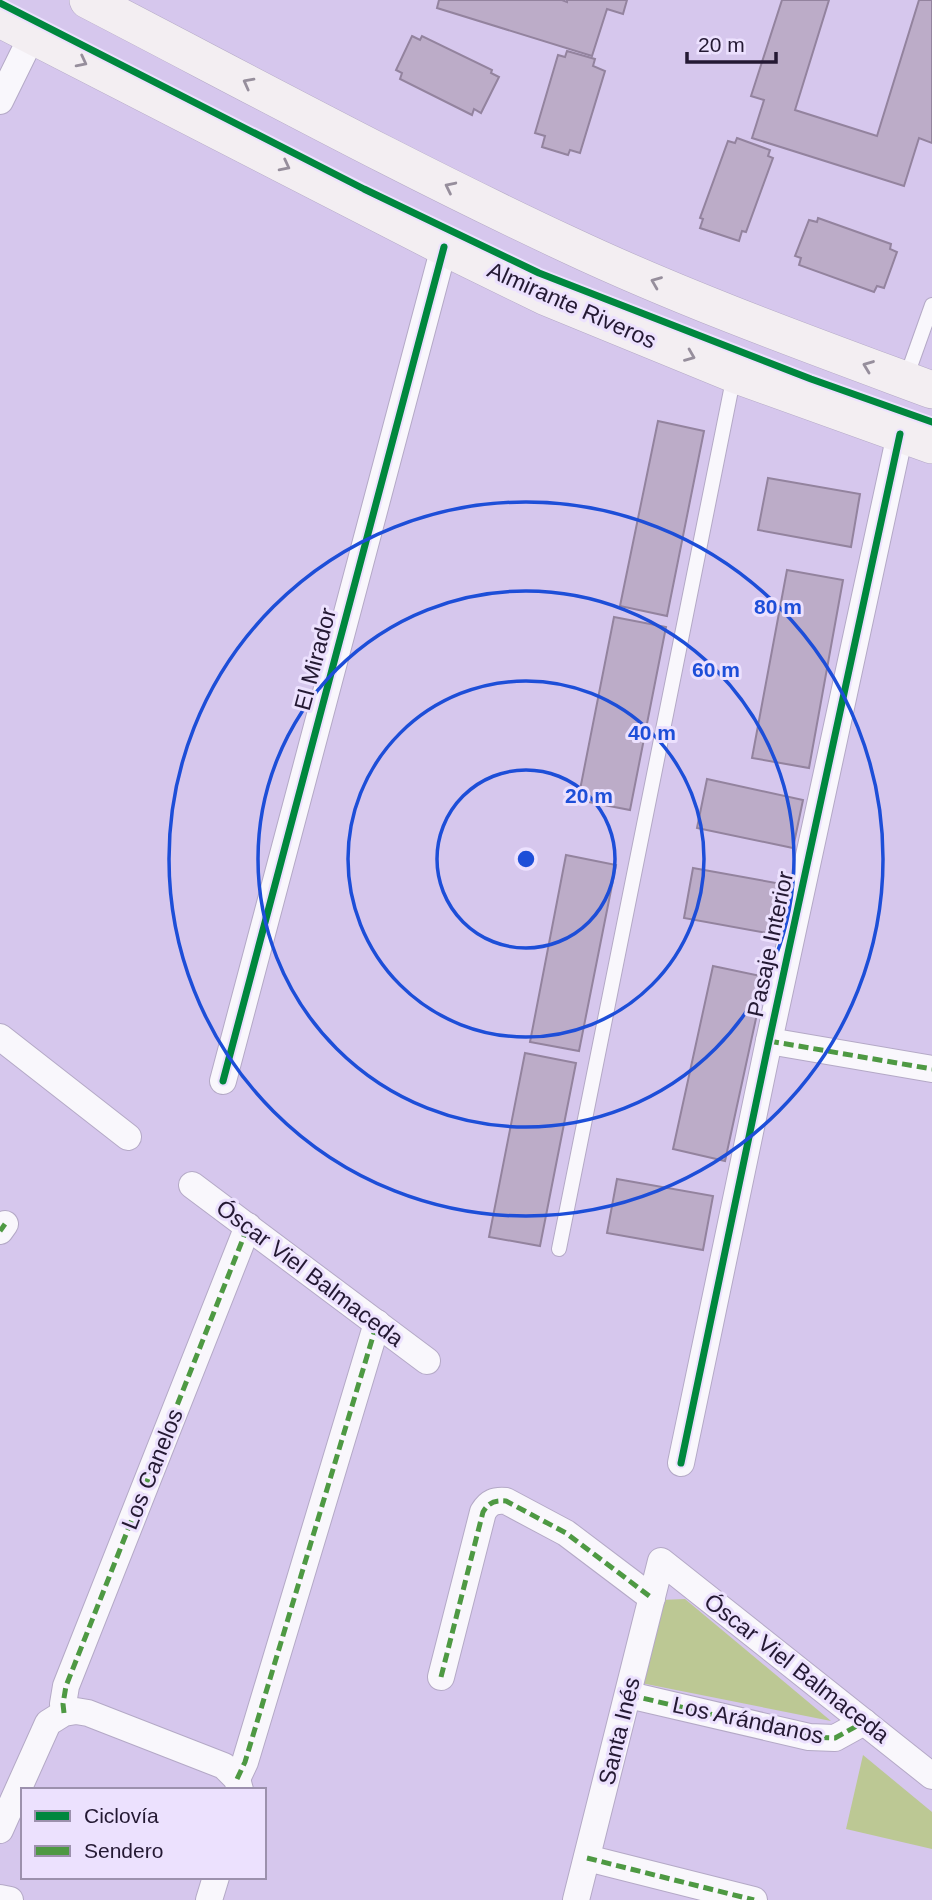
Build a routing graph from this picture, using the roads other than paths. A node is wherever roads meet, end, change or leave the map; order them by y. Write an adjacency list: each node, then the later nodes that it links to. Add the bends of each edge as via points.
1 (88, 0): 5 (main road, one-way to 1)
2 (0, 19): 3 (main road, Almirante Riveros)
3 (32, 36): 4 (street); 6 (main road, Almirante Riveros, one-way to 6)
4 (0, 101)
5 (388, 156): 6 (main road, via 359,194); 9 (main road, one-way to 5, via 571,246)
6 (346, 197): 7 (main road, Almirante Riveros)
7 (444, 247): 10 (main road, Almirante Riveros, one-way to 10, via 581,312); 17 (street, El Mirador)
8 (932, 305): 11 (lane)
9 (822, 348): 11 (main road, one-way to 9); 12 (main road)
10 (734, 374): 12 (main road, Almirante Riveros); 21 (lane)
11 (919, 385)
12 (804, 399): 13 (main road, Almirante Riveros)
13 (916, 440): 15 (street, Pasaje Interior)
14 (0, 1037): 18 (street)
15 (769, 1041): 16 (street); 24 (street, Pasaje Interior)
16 (932, 1069)
17 (223, 1081)
18 (128, 1137)
19 (192, 1185): 20 (street, Óscar Viel Balmaceda)
20 (248, 1226): 22 (street, Óscar Viel Balmaceda); 29 (street, Los Canelos, via 66,1686)
21 (559, 1249)
22 (377, 1323): 23 (street, Óscar Viel Balmaceda); 32 (street)
23 (428, 1361)
24 (681, 1463)
25 (661, 1561): 26 (street, Santa Inés); 30 (street, Óscar Viel Balmaceda)
26 (652, 1598): 27 (street, via 566,1532 506,1501 491,1502 483,1512); 28 (street, Santa Inés)
27 (441, 1677)
28 (629, 1695): 30 (street, Los Arándanos, via 809,1737 835,1738); 34 (street, Santa Inés)
29 (64, 1713): 32 (street, via 88,1713 224,1766); 33 (street, via 48,1723)
30 (864, 1722): 31 (street, Óscar Viel Balmaceda)
31 (932, 1776)
32 (239, 1784)
33 (0, 1830)
34 (587, 1858): 39 (street, Santa Inés); 40 (street)
35 (215, 1879): 38 (street)
36 (0, 1898): 37 (street)
37 (10, 1900)
38 (209, 1900)
39 (576, 1900)
40 (754, 1900)

